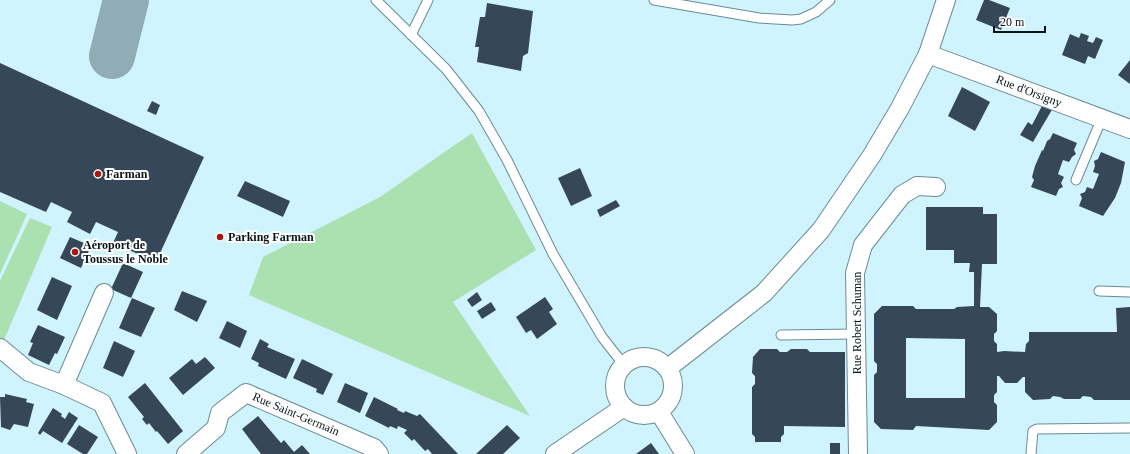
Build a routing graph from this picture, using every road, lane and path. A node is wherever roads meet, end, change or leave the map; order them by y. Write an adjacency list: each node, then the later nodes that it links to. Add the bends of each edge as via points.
1 (376, 0): 6 (lane)
2 (428, 0): 6 (lane)
3 (654, 0): 4 (lane, via 785,20 809,16)
4 (830, 0)
5 (946, 0): 7 (street)
6 (411, 35): 18 (lane, via 446,69 479,112 507,160 553,254 602,337)
7 (928, 54): 8 (street, Rue d'Orsigny); 19 (street, via 872,155 821,230 764,293)
8 (1102, 118): 9 (street, Rue d'Orsigny); 10 (lane)
9 (1130, 129)
10 (1076, 180)
11 (936, 187): 15 (street, Rue Robert Schuman, via 917,186 902,195 863,245 855,273)
12 (1099, 291): 13 (lane)
13 (1130, 292)
14 (104, 293): 20 (street)
15 (856, 334): 16 (lane); 29 (street, Rue Robert Schuman)
16 (781, 335)
17 (0, 348): 20 (street, via 28,372)
18 (624, 364): 19 (street, via 636,358 651,357); 21 (street, via 618,372 615,386 618,399)
19 (668, 368): 22 (street, via 674,384 673,394)
20 (64, 386): 24 (street, via 102,404)
21 (624, 407): 22 (street, via 639,414); 27 (street)
22 (659, 412): 28 (street)
23 (1130, 428): 30 (lane, via 1037,428 1033,431)
24 (127, 454)
25 (186, 454): 26 (street, Rue Saint-Germain, via 216,428 220,413 246,393 374,448)
26 (380, 454)
27 (554, 454)
28 (685, 454)
29 (858, 454)
30 (1031, 454)

